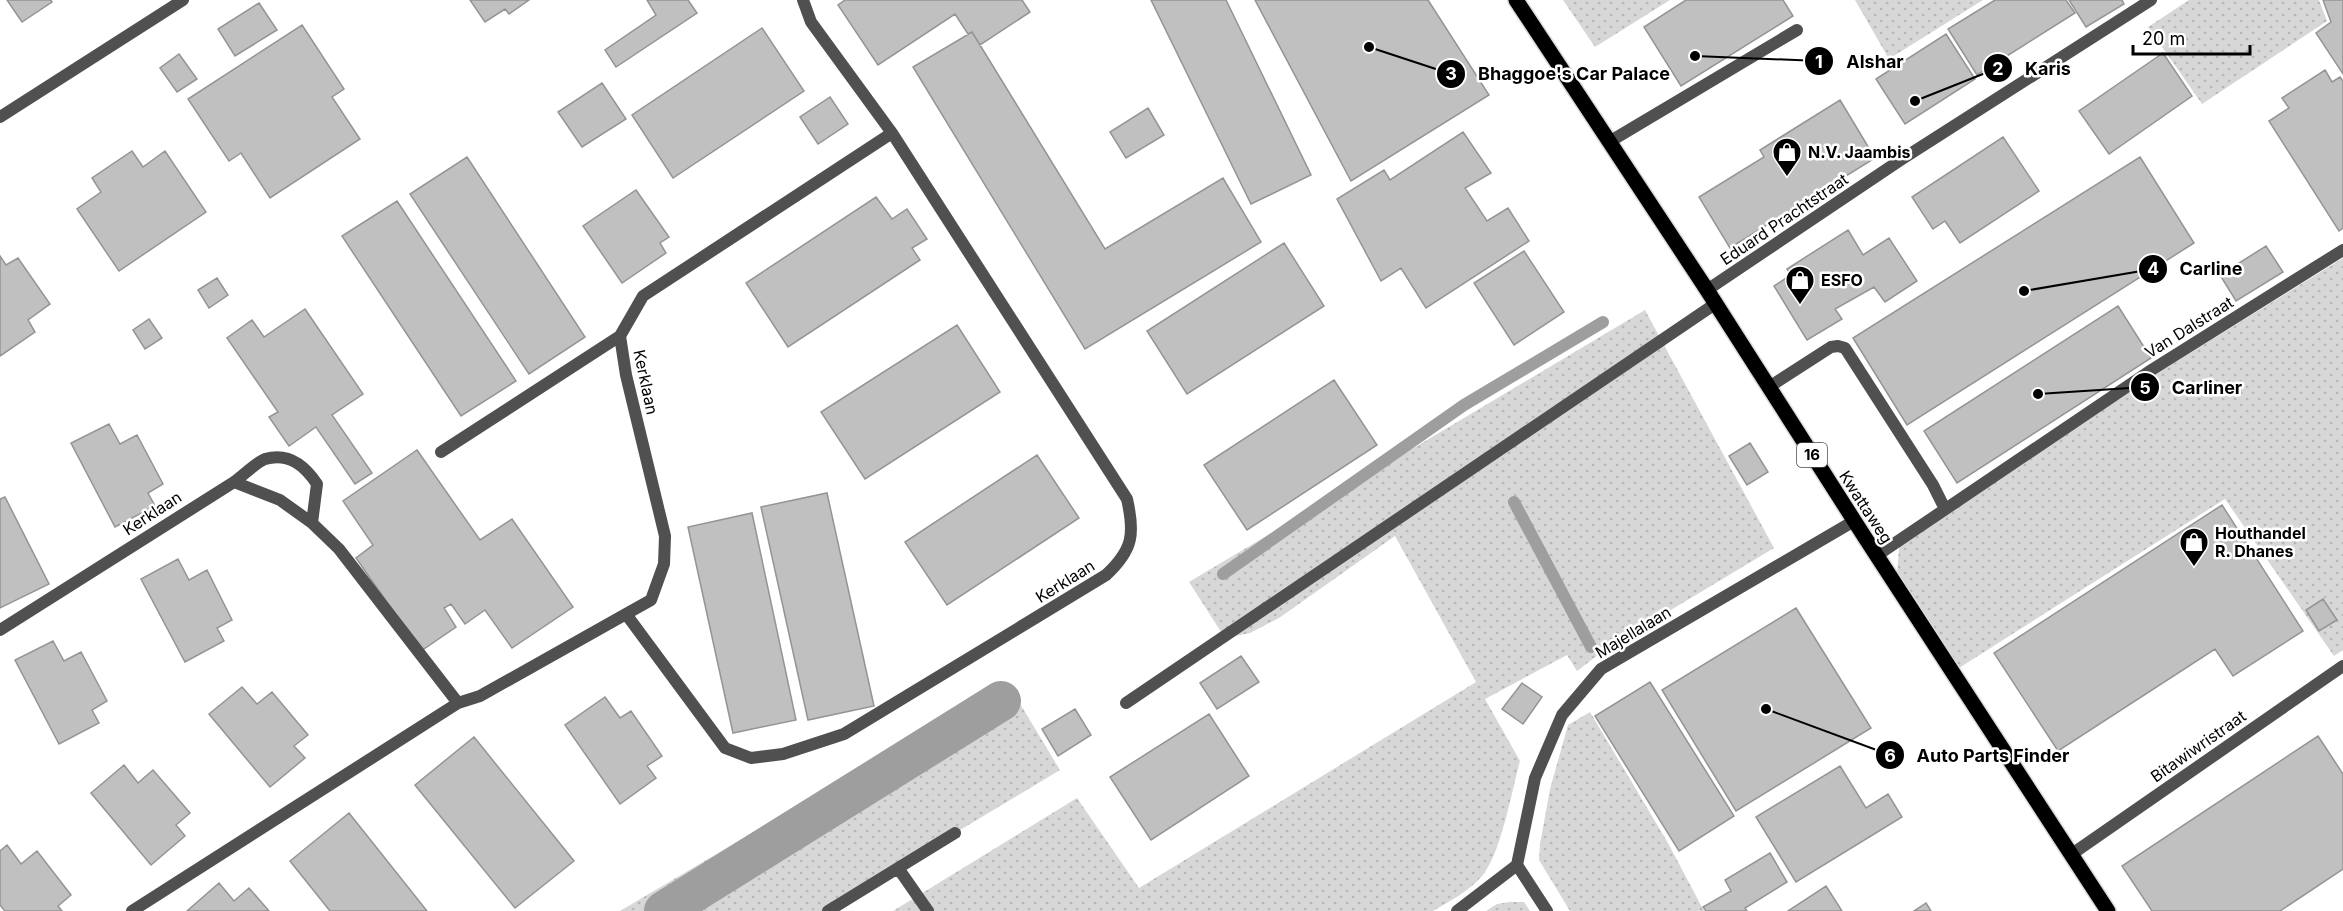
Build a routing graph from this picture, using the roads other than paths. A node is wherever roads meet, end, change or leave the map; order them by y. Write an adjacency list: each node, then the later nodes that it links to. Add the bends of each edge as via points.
1 (183, 0): 6 (street)
2 (803, 0): 7 (street, Kerklaan, via 811,22)
3 (1516, 0): 8 (main road, Kwattaweg / 16)
4 (2151, 0): 10 (street, Eduard Prachtstraat, via 1899,161)
5 (1797, 30): 8 (street)
6 (0, 117)
7 (892, 133): 12 (street, Kerklaan, via 643,296); 20 (street, Kerklaan, via 1127,499 1131,542 1122,561 1106,575 844,734 783,754 751,759 725,747)
8 (1609, 142): 10 (main road, Kwattaweg / 16)
9 (2343, 250): 16 (street, Van Dalstraat, via 2153,369)
10 (1707, 290): 11 (main road, Kwattaweg / 16)
11 (1715, 304): 13 (main road, Kwattaweg / 16); 24 (street)
12 (620, 336): 14 (street); 20 (street, Kerklaan, via 665,536 664,564 651,600)
13 (1769, 387): 16 (street, via 1830,347 1845,348); 17 (main road, Kwattaweg / 16)
14 (441, 452)
15 (234, 482): 18 (street, via 280,500); 18 (street, Kerklaan, via 265,459 289,458 307,469 317,484); 21 (street, Kerklaan)
16 (1946, 509): 19 (street, Van Dalstraat)
17 (1854, 520): 19 (main road, Kwattaweg / 16); 27 (street, Majellalaan, via 1601,669 1562,715 1535,778)
18 (312, 523): 23 (street, via 339,549)
19 (1876, 556): 26 (main road, Kwattaweg / 16)
20 (626, 614): 23 (street, Kerklaan, via 480,696)
21 (0, 630)
22 (2343, 666): 26 (street, Bitawiwristraat)
23 (458, 703): 29 (street, Kerklaan)
24 (1126, 703)
25 (955, 833): 28 (street)
26 (2072, 854): 34 (main road, Kwattaweg / 16)
27 (1518, 865): 32 (street); 33 (street)
28 (898, 868): 30 (street); 31 (street)
29 (132, 911)
30 (828, 911)
31 (928, 911)
32 (1457, 911)
33 (1547, 911)
34 (2108, 911)

